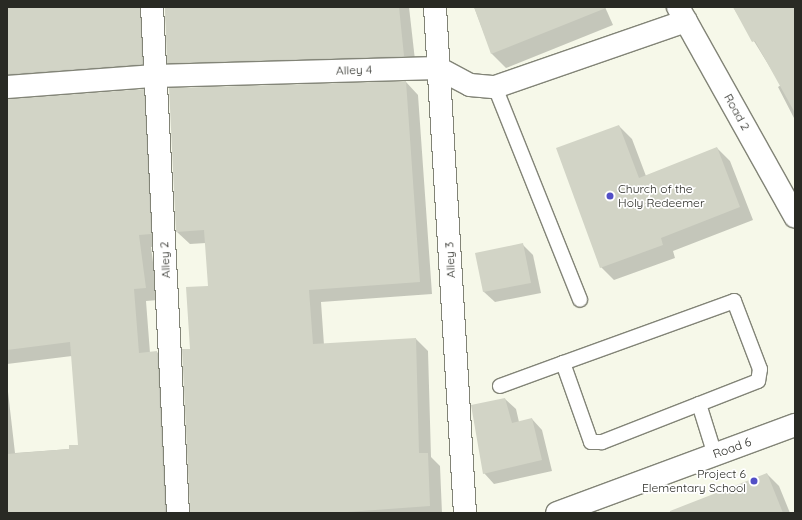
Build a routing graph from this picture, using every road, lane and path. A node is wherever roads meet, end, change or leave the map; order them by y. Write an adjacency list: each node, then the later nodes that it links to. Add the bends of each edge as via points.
1 (152, 7): 5 (street, Alley 2)
2 (435, 7): 4 (street, Alley 3)
3 (682, 14): 7 (street); 8 (street, Road 2)
4 (438, 68): 5 (street, Alley 4); 7 (street, via 470,86); 16 (street, Alley 3)
5 (155, 76): 6 (street, Alley 4); 15 (street, Alley 2)
6 (7, 87)
7 (495, 87): 9 (lane)
8 (793, 208)
9 (580, 300)
10 (563, 363): 11 (lane); 12 (lane, via 592,442 602,442); 12 (lane, via 734,301 760,370 758,381)
11 (500, 386)
12 (699, 404): 14 (lane)
13 (795, 425): 14 (street, Road 6)
14 (715, 455): 17 (street, Road 6)
15 (178, 513)
16 (465, 513)
17 (557, 513)

